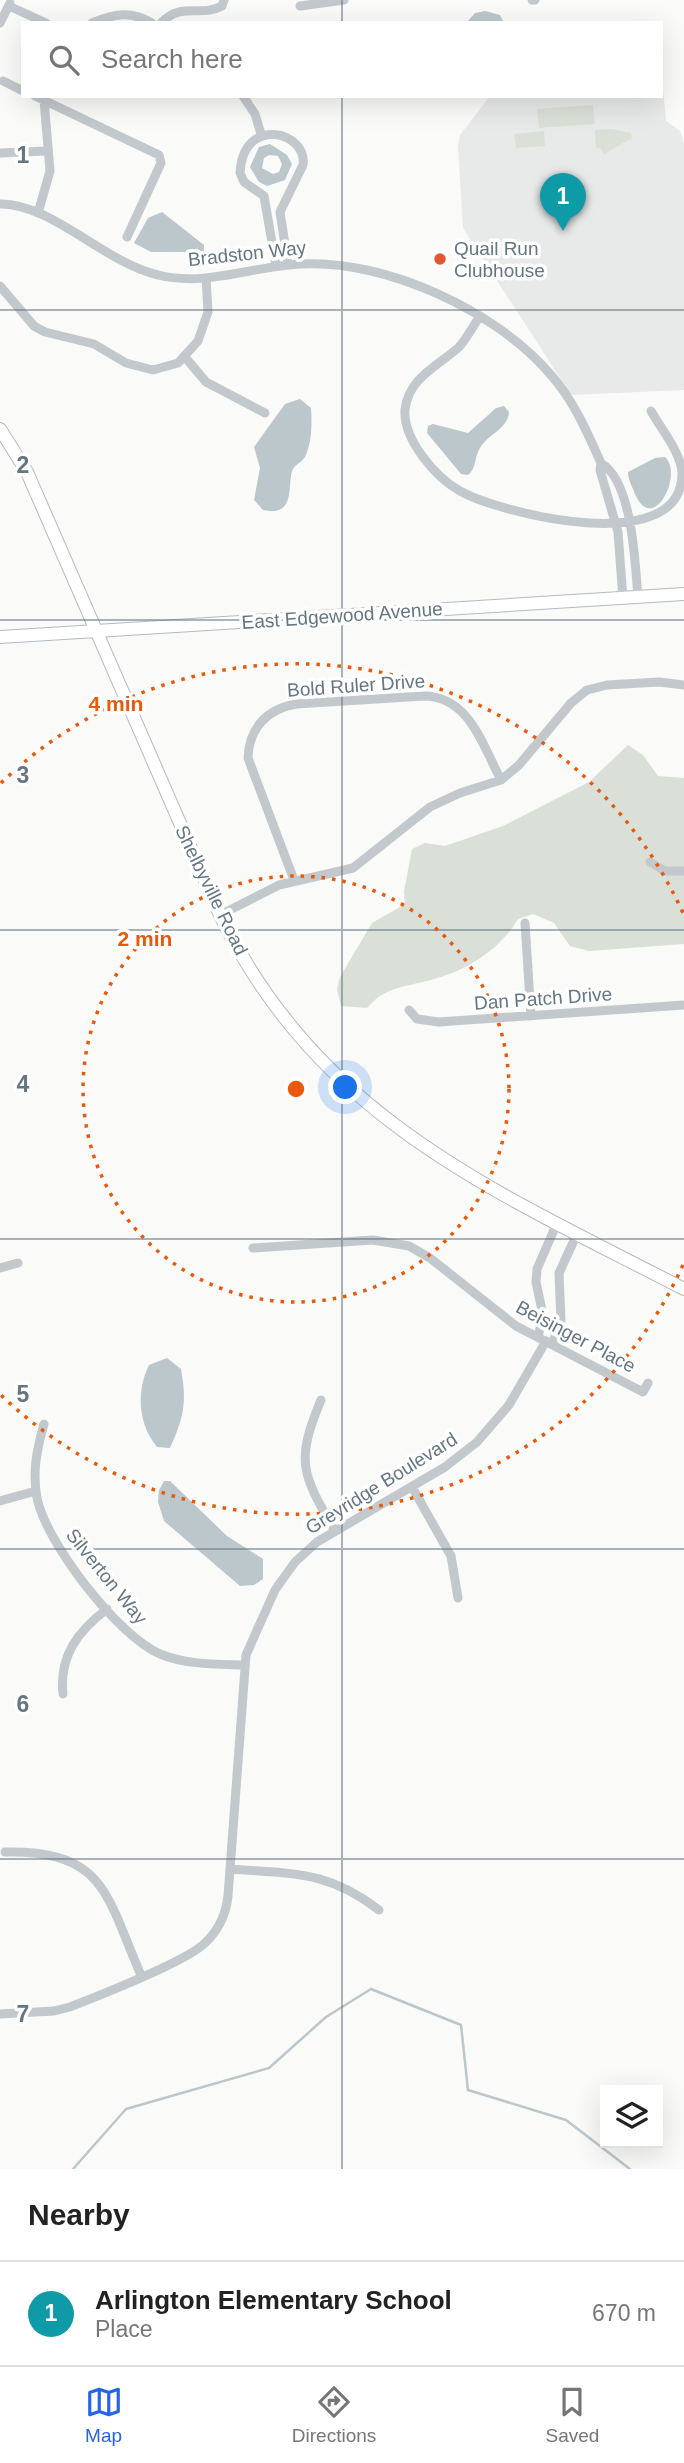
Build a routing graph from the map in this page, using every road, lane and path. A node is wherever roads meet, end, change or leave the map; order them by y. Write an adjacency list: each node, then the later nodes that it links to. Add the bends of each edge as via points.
1 (224, 0): 8 (street, via 216,10 176,11)
2 (344, 0): 4 (street)
3 (10, 3): 5 (street); 9 (street)
4 (300, 6)
5 (42, 21)
6 (97, 21): 7 (street, via 128,14)
7 (147, 21)
8 (164, 21)
9 (0, 23)
10 (3, 81): 11 (street)
11 (21, 90)
12 (40, 98): 15 (street); 19 (street, via 159,155 161,163)
13 (244, 98): 14 (street)
14 (261, 134): 20 (street, via 273,133 297,146 304,156 280,212); 21 (street, via 251,142 240,174 264,196)
15 (46, 151): 16 (street); 18 (street, via 50,171)
16 (0, 153)
17 (0, 204): 18 (street, Bradston Way)
18 (38, 213): 22 (street, Bradston Way, via 132,268 169,277)
19 (127, 237)
20 (288, 264): 21 (street, Bradston Way); 24 (street, Bradston Way, via 337,265 385,275)
21 (276, 266): 22 (street, Bradston Way)
22 (206, 278): 25 (street, via 205,326)
23 (0, 286): 25 (street, via 34,326 94,344 126,363 147,369 169,368)
24 (480, 316): 29 (street, Bradston Way, via 522,345 551,374 577,412); 30 (street, via 459,346 412,388 405,411 411,439 462,492 579,524)
25 (185, 357): 27 (street, via 206,382)
26 (651, 411): 30 (street, via 680,461 682,486 676,500 661,514)
27 (265, 413)
28 (0, 429): 34 (main road, Shelbyville Road, via 27,472)
29 (601, 463): 30 (street, Bradston Way); 30 (street, Bradston Way, via 609,467)
30 (623, 523): 32 (street, Bradston Way); 33 (street, Bradston Way)
31 (684, 594): 32 (main road, East Edgewood Avenue)
32 (638, 598): 33 (main road, East Edgewood Avenue)
33 (623, 599): 34 (main road, East Edgewood Avenue)
34 (96, 631): 35 (main road, East Edgewood Avenue); 41 (main road, Shelbyville Road)
35 (0, 637)
36 (684, 685): 37 (street, via 659,682 587,690)
37 (501, 780): 40 (street, via 430,807 353,868); 40 (street, Bold Ruler Drive, via 470,720 444,699 424,696 276,709 257,726 248,758)
38 (650, 862): 39 (street, via 665,871)
39 (684, 870)
40 (294, 880): 41 (street)
41 (220, 915): 46 (main road, Shelbyville Road, via 275,1004 350,1089 430,1153)
42 (525, 923): 45 (street)
43 (684, 1005): 45 (street, Dan Patch Drive)
44 (409, 1010): 45 (street, Dan Patch Drive, via 430,1023)
45 (531, 1016)
46 (557, 1223): 47 (main road, Shelbyville Road); 52 (street, Greyridge Boulevard, via 537,1269)
47 (577, 1234): 51 (main road, Shelbyville Road); 52 (street, Greyridge Boulevard, via 559,1273 561,1321)
48 (253, 1248): 52 (street, Beisinger Place, via 373,1240 409,1246 516,1326)
49 (18, 1263): 50 (street)
50 (0, 1268)
51 (684, 1289)
52 (545, 1340): 53 (street, Beisinger Place, via 643,1392); 56 (street, Greyridge Boulevard, via 520,1388 491,1427 455,1460)
53 (648, 1383)
54 (321, 1400): 59 (street, via 307,1436 304,1464 313,1493)
55 (44, 1424): 57 (street, Silverton Way, via 35,1460)
56 (412, 1487): 59 (street, Greyridge Boulevard); 60 (street, via 451,1556)
57 (36, 1491): 58 (street); 61 (street, Silverton Way, via 55,1541)
58 (0, 1501)
59 (335, 1531): 62 (street, Greyridge Boulevard, via 301,1556 280,1583 249,1645)
60 (458, 1598)
61 (107, 1609): 62 (street, Silverton Way, via 127,1633 162,1655 198,1663); 63 (street, via 81,1631 70,1649)
62 (245, 1665): 65 (street, Greyridge Boulevard)
63 (63, 1693)
64 (5, 1852): 67 (street, via 56,1855 92,1875)
65 (230, 1869): 66 (street, via 327,1880 354,1891); 67 (street, Greyridge Boulevard, via 226,1909 210,1938 190,1954)
66 (379, 1910)
67 (141, 1975): 68 (street, Greyridge Boulevard, via 70,2007)
68 (0, 2014)

